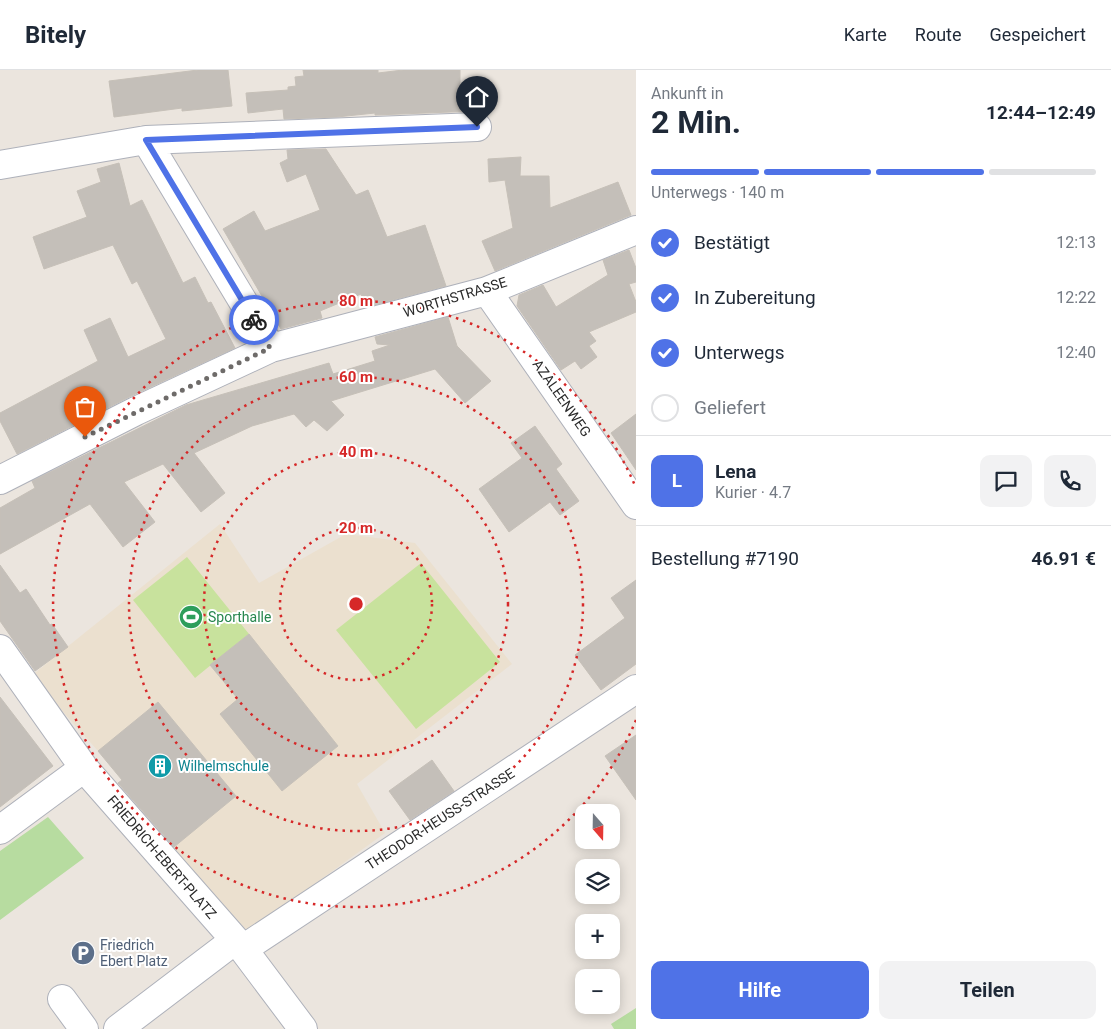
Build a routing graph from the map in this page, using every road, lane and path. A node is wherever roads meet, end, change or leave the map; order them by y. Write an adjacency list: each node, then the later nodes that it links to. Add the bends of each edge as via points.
1 (477, 127): 2 (street)
2 (146, 140): 3 (street); 6 (street)
3 (0, 165)
4 (636, 230): 5 (street, WORTHSTRASSE)
5 (487, 291): 6 (street, WORTHSTRASSE); 8 (street, AZALEENWEG)
6 (270, 348): 7 (street, WORTHSTRASSE)
7 (0, 480)
8 (636, 505)
9 (0, 649): 11 (street, FRIEDRICH-EBERT-PLATZ)
10 (636, 689): 13 (street, THEODOR-HEUSS-STRASSE)
11 (84, 768): 12 (street); 13 (street, FRIEDRICH-EBERT-PLATZ)
12 (0, 830)
13 (239, 945): 16 (street, THEODOR-HEUSS-STRASSE); 17 (street, FRIEDRICH-EBERT-PLATZ)
14 (62, 1000): 15 (street)
15 (84, 1029)
16 (118, 1029)
17 (303, 1029)

